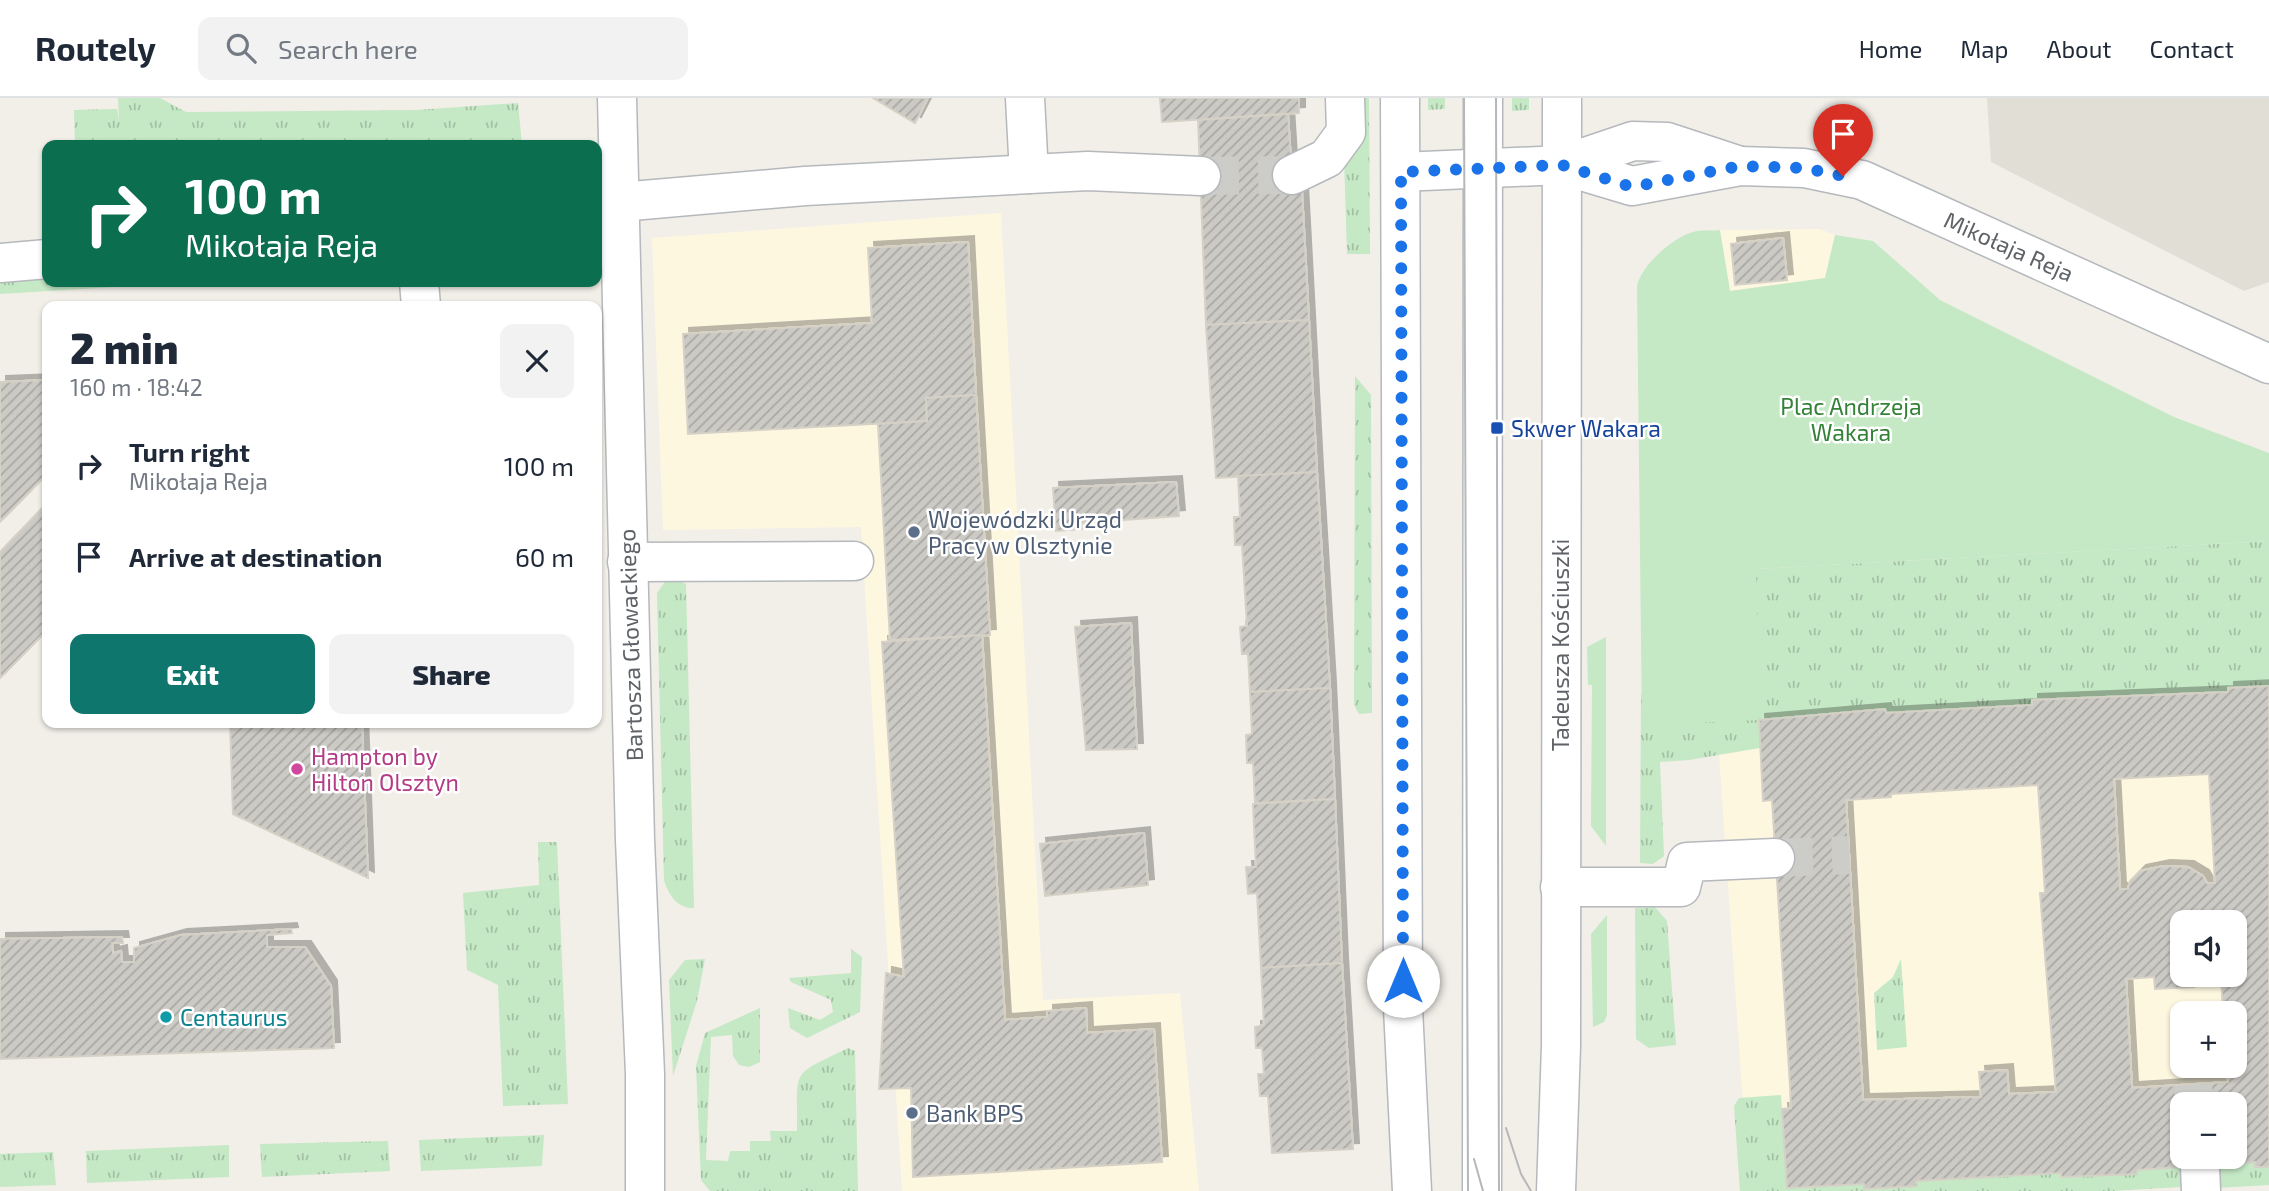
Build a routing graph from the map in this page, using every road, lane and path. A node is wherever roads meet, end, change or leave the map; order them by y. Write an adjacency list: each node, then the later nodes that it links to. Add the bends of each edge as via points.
1 (617, 98): 13 (street, Bartosza Głowackiego)
2 (1025, 98): 10 (street)
3 (1345, 98): 11 (street, via 1346,132 1327,158)
4 (1400, 98): 9 (street)
5 (1483, 98): 8 (street)
6 (1562, 98): 7 (street, Tadeusza Kościuszki)
7 (1562, 165): 8 (street, Mikołaja Reja); 16 (street, Mikołaja Reja, via 1632,187 1740,166 1804,168 1862,180); 20 (street, Tadeusza Kościuszki)
8 (1484, 168): 9 (street, Mikołaja Reja); 23 (street, via 1480,284)
9 (1401, 172): 22 (street, via 1403,1008)
10 (1029, 174): 12 (street, via 1088,171); 13 (street)
11 (1292, 175)
12 (1201, 176)
13 (607, 203): 18 (street, Bartosza Głowackiego)
14 (42, 260): 15 (street)
15 (0, 263)
16 (2269, 364)
17 (854, 561): 18 (street)
18 (627, 562): 21 (street, Bartosza Głowackiego, via 643,995)
19 (1775, 858): 20 (street, via 1687,862 1681,887)
20 (1560, 887): 24 (street, Tadeusza Kościuszki)
21 (645, 1191)
22 (1412, 1191)
23 (1482, 1191)
24 (1556, 1191)

